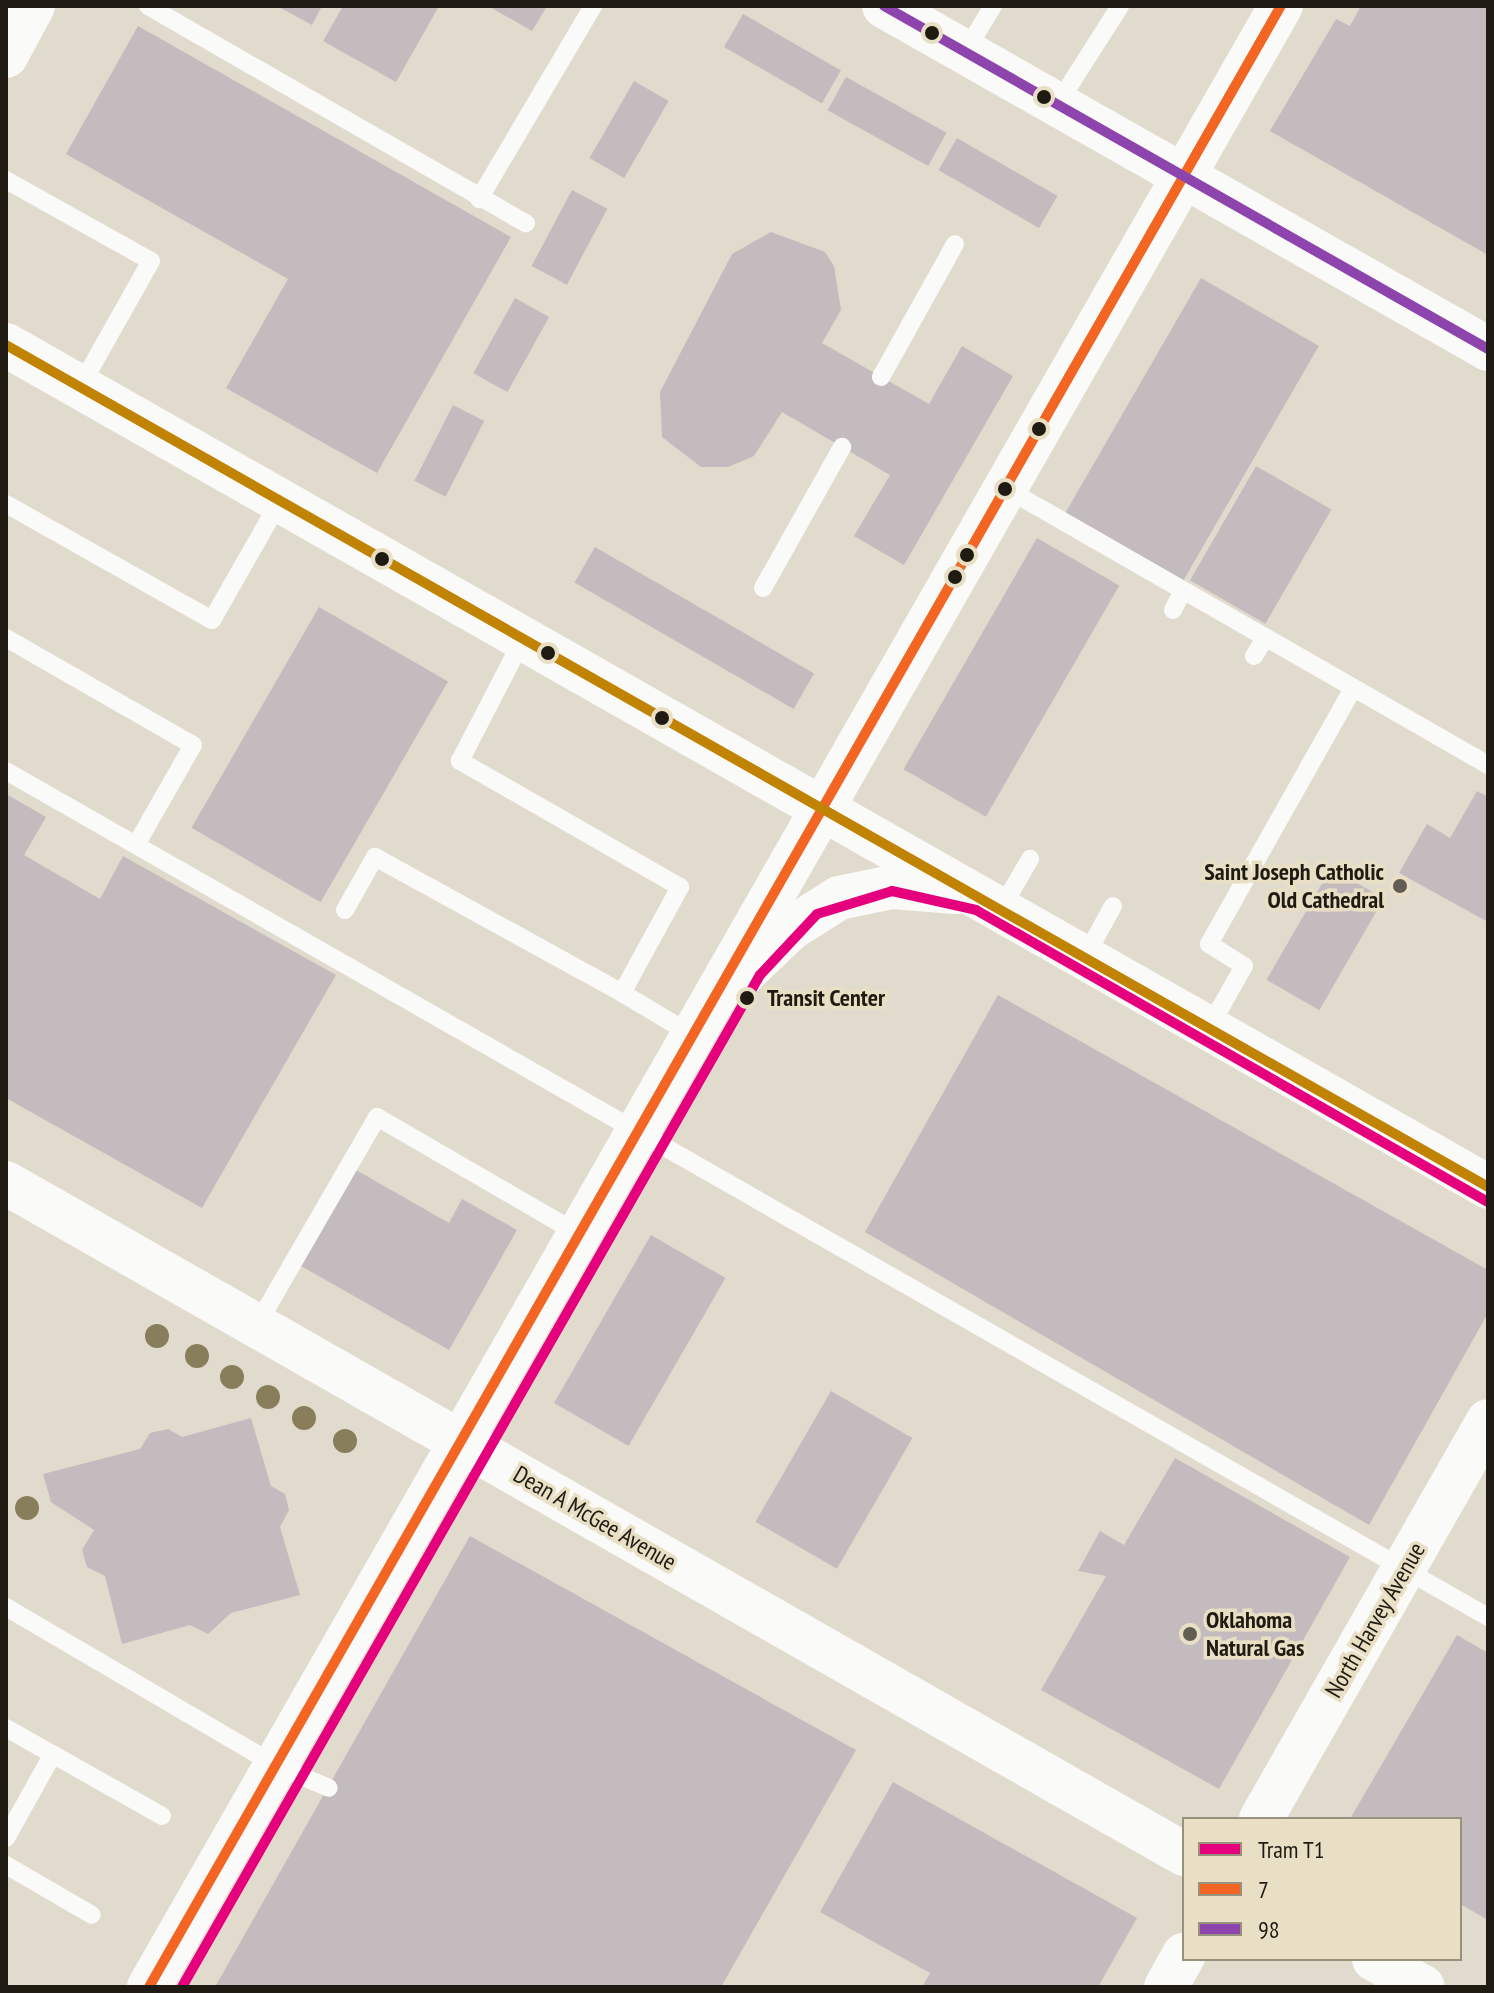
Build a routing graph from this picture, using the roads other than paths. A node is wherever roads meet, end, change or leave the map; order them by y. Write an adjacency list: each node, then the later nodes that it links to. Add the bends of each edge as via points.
1 (33, 6): 9 (main road)
2 (148, 6): 13 (lane)
3 (593, 6): 13 (lane)
4 (993, 6): 8 (lane)
5 (1120, 6): 10 (lane)
6 (1281, 6): 11 (main road)
7 (905, 11): 8 (main road)
8 (965, 52): 10 (main road)
9 (6, 56)
10 (1057, 105): 11 (main road)
11 (1183, 177): 17 (main road); 21 (main road)
12 (6, 180): 19 (lane, via 151,261)
13 (479, 199): 14 (lane)
14 (526, 223)
15 (955, 244): 18 (lane)
16 (6, 345): 19 (main road)
17 (1488, 349)
18 (881, 377)
19 (80, 387): 22 (main road)
20 (842, 447): 24 (lane)
21 (1005, 488): 25 (lane); 34 (main road)
22 (280, 501): 23 (lane, via 212,620); 29 (main road)
23 (6, 504)
24 (763, 588)
25 (1183, 590): 26 (lane); 27 (lane)
26 (1173, 610)
27 (1266, 637): 30 (lane); 31 (lane)
28 (6, 638): 35 (lane, via 193,745)
29 (523, 639): 34 (main road); 41 (lane, via 460,761 680,887)
30 (1254, 656)
31 (1353, 688): 32 (lane); 43 (lane, via 1209,944 1244,966)
32 (1488, 765)
33 (6, 771): 35 (lane)
34 (821, 809): 37 (main road); 42 (main road)
35 (136, 845): 44 (lane)
36 (1030, 859): 37 (lane)
37 (988, 902): 40 (main road); 42 (main road, via 892,887 839,898 790,929)
38 (1113, 906): 40 (lane)
39 (345, 910): 41 (lane, via 375,857)
40 (1085, 957): 43 (main road)
41 (622, 993): 42 (lane)
42 (703, 1019): 44 (main road)
43 (1209, 1028): 46 (main road)
44 (640, 1131): 47 (main road); 51 (lane)
45 (6, 1183): 48 (main road, Dean A McGee Avenue)
46 (1488, 1187)
47 (581, 1235): 48 (lane, via 377,1117); 50 (main road)
48 (257, 1325): 50 (main road, Dean A McGee Avenue)
49 (1488, 1421): 51 (main road, North Harvey Avenue)
50 (464, 1443): 56 (main road); 61 (main road, Dean A McGee Avenue)
51 (1404, 1568): 53 (lane); 59 (main road, North Harvey Avenue)
52 (6, 1607): 56 (lane)
53 (1488, 1617)
54 (6, 1728): 55 (lane)
55 (53, 1754): 58 (lane); 60 (lane)
56 (277, 1766): 57 (lane); 66 (main road)
57 (329, 1788)
58 (162, 1816)
59 (1262, 1817)
60 (6, 1838)
61 (1182, 1853)
62 (6, 1865): 63 (lane)
63 (92, 1915)
64 (1182, 1959): 67 (main road)
65 (1378, 1961): 68 (main road)
66 (149, 1987)
67 (1166, 1987)
68 (1423, 1987)

